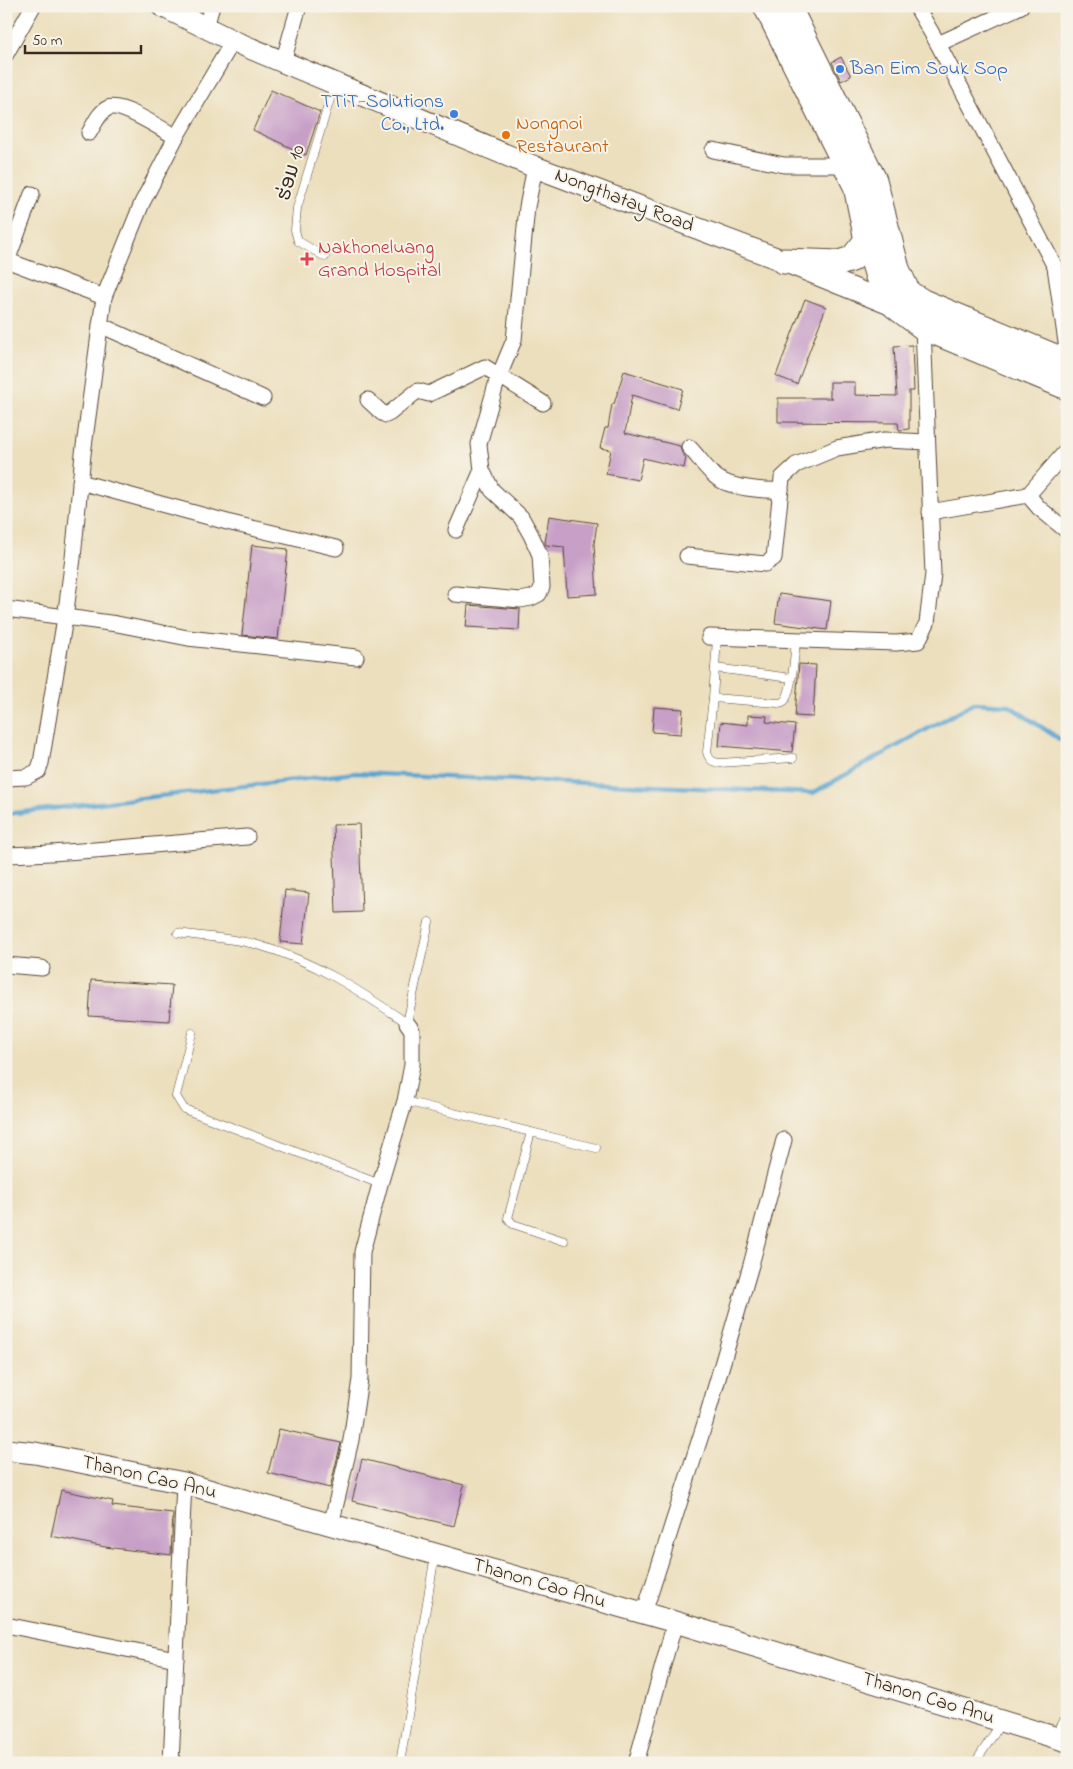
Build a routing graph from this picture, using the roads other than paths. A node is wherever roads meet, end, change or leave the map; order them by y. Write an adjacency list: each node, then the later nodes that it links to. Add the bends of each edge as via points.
1 (33, 6): 12 (street)
2 (162, 6): 9 (street, Nongthatay Road)
3 (212, 6): 9 (street)
4 (299, 6): 13 (street)
5 (766, 6): 18 (main road)
6 (788, 6): 26 (main road, via 874,180)
7 (916, 6): 11 (street)
8 (1021, 6): 11 (street)
9 (206, 27): 10 (street, Nongthatay Road)
10 (233, 42): 13 (street, Nongthatay Road); 16 (street)
11 (938, 44): 25 (street)
12 (6, 54)
13 (282, 62): 14 (street, Nongthatay Road)
14 (335, 84): 19 (street, Nongthatay Road); 22 (lane, ຮ່ອມ 10, via 297,208 295,230 298,241)
15 (89, 133): 16 (street, via 108,107 117,107)
16 (176, 137): 27 (street, via 142,203)
17 (713, 150): 18 (street, via 784,165)
18 (845, 165): 21 (main road, via 856,186)
19 (535, 167): 24 (street, Nongthatay Road); 33 (street, via 527,206 514,340)
20 (32, 194): 23 (street)
21 (867, 240): 24 (main road, via 852,259 838,263); 26 (main road)
22 (325, 257)
23 (7, 261): 27 (street)
24 (784, 261): 26 (street, via 841,276); 28 (street)
25 (1061, 265): 31 (street)
26 (888, 273): 28 (main road)
27 (104, 298): 29 (street)
28 (901, 300): 30 (main road); 32 (main road, via 924,302)
29 (100, 324): 35 (street); 42 (street)
30 (923, 327): 34 (main road); 38 (street)
31 (1067, 349)
32 (1067, 362)
33 (500, 375): 36 (street, via 484,367 429,394 418,391 386,415); 37 (street); 41 (street, via 480,444)
34 (1067, 387)
35 (263, 398)
36 (368, 400)
37 (543, 403)
38 (928, 442): 43 (street, via 885,440 837,448 796,466 782,478); 45 (street)
39 (689, 447): 43 (street, via 716,478 762,491)
40 (1067, 450): 44 (street)
41 (482, 470): 46 (street); 50 (street, via 492,490 521,517 531,535 540,555 542,587 538,594 520,600)
42 (80, 482): 48 (street); 52 (street)
43 (781, 490): 49 (street, via 774,558 765,564)
44 (1028, 495): 45 (street); 47 (street)
45 (930, 512): 54 (street, via 932,574 928,623 918,641)
46 (456, 530)
47 (1067, 531)
48 (336, 548)
49 (687, 556)
50 (455, 594)
51 (6, 609): 52 (street)
52 (64, 618): 55 (street, via 117,624 188,638); 60 (street, via 41,763 38,771 26,777)
53 (713, 637): 54 (street); 56 (lane)
54 (796, 640): 57 (lane)
55 (356, 657)
56 (715, 668): 57 (lane); 58 (lane)
57 (791, 678): 58 (lane, via 787,697 782,702)
58 (713, 698): 59 (lane, via 707,752 713,762)
59 (793, 758)
60 (6, 778)
61 (247, 837): 62 (street, via 67,854)
62 (6, 855)
63 (429, 922): 67 (lane)
64 (178, 933): 67 (lane, via 256,944 303,960 350,985)
65 (6, 964): 66 (street)
66 (42, 968)
67 (407, 1022): 69 (street, via 414,1041)
68 (192, 1032): 73 (lane, via 176,1096 184,1109)
69 (405, 1101): 70 (lane); 73 (street)
70 (530, 1132): 72 (lane); 74 (lane, via 508,1218 513,1224)
71 (784, 1140): 79 (street, via 707,1414)
72 (596, 1148)
73 (380, 1184): 77 (street, via 362,1252 360,1379 351,1440)
74 (564, 1241)
75 (6, 1450): 76 (street, Thanon Cao Anu)
76 (184, 1483): 77 (street, Thanon Cao Anu); 82 (street)
77 (331, 1525): 78 (street, Thanon Cao Anu)
78 (435, 1554): 79 (street, Thanon Cao Anu); 87 (lane)
79 (644, 1613): 80 (street, Thanon Cao Anu)
80 (675, 1622): 84 (street, Thanon Cao Anu); 88 (street)
81 (6, 1625): 82 (street)
82 (176, 1659): 86 (street)
83 (1067, 1716): 85 (lane)
84 (1002, 1722): 85 (street, Thanon Cao Anu); 89 (lane)
85 (1060, 1739)
86 (171, 1763)
87 (400, 1763)
88 (636, 1763)
89 (975, 1763)

